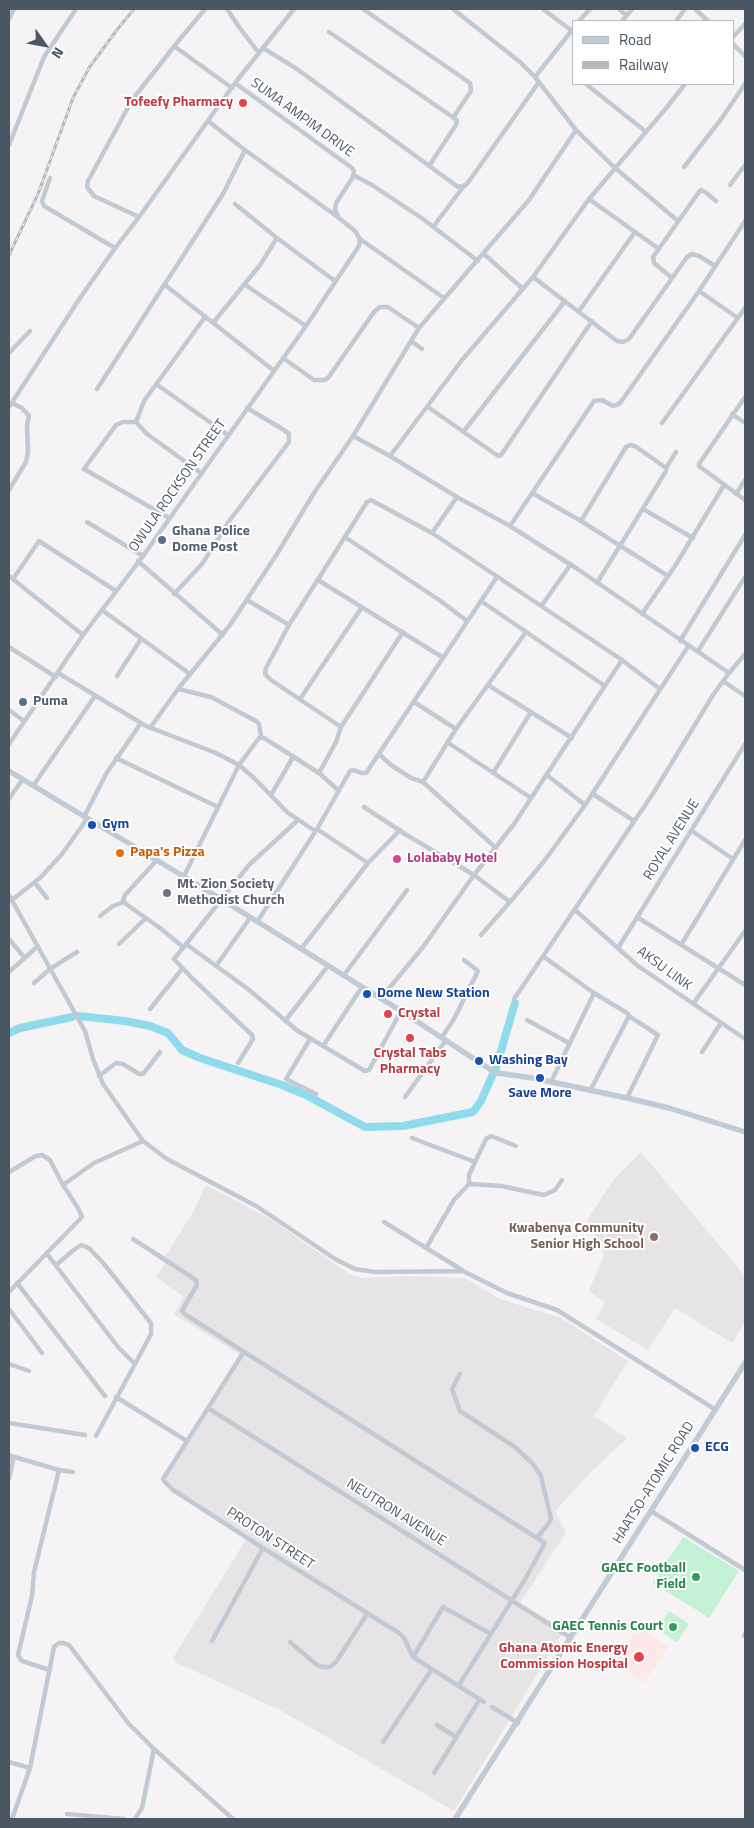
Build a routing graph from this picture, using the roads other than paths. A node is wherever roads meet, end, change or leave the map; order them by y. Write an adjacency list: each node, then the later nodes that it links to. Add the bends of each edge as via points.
1 (14, 9): 15 (street)
2 (76, 9): 39 (street, via 44,57)
3 (205, 9): 25 (street)
4 (227, 9): 27 (street)
5 (294, 9): 26 (street)
6 (363, 9): 35 (street, via 470,83 471,91)
7 (453, 9): 29 (street)
8 (543, 9): 21 (street)
9 (590, 9): 16 (street)
10 (619, 9): 14 (street)
11 (632, 9): 14 (street)
12 (685, 9): 18 (street)
13 (695, 9): 19 (street)
14 (626, 15): 17 (street)
15 (9, 19)
16 (580, 20)
17 (623, 20)
18 (677, 20)
19 (707, 20)
20 (745, 24): 23 (street)
21 (572, 30): 29 (street)
22 (329, 32): 35 (street)
23 (734, 36)
24 (734, 45): 28 (street)
25 (174, 46): 34 (street, SUMA AMPIM DRIVE); 52 (street, via 132,100 88,181 94,196)
26 (263, 48): 27 (street); 41 (street, via 305,74)
27 (260, 53): 34 (street)
28 (745, 56)
29 (535, 77): 30 (street)
30 (539, 82): 37 (street); 48 (street)
31 (745, 84): 43 (street)
32 (587, 85): 38 (street)
33 (684, 85): 38 (street)
34 (233, 86): 36 (street); 45 (street, SUMA AMPIM DRIVE, via 352,168)
35 (453, 118): 41 (street, via 457,120 456,125)
36 (208, 121): 40 (street); 52 (street)
37 (576, 130): 44 (street); 62 (street, via 529,200)
38 (645, 131): 44 (street)
39 (9, 145)
40 (245, 150): 53 (street); 69 (street, via 223,194)
41 (429, 166): 48 (street, via 455,185)
42 (745, 166): 47 (street)
43 (684, 167)
44 (614, 168): 49 (street); 55 (street)
45 (353, 173): 53 (street, via 336,203); 56 (street, SUMA AMPIM DRIVE)
46 (50, 178): 60 (street, via 42,201 44,206)
47 (730, 185)
48 (463, 187): 56 (street)
49 (589, 199): 57 (street); 65 (street)
50 (716, 201): 55 (street, via 701,190)
51 (235, 204): 58 (street)
52 (139, 217): 60 (street)
53 (339, 218): 59 (street)
54 (745, 221): 64 (street)
55 (678, 222): 61 (street)
56 (433, 227): 63 (street, SUMA AMPIM DRIVE)
57 (635, 232): 61 (street); 75 (street)
58 (277, 238): 67 (street); 68 (street)
59 (360, 238): 67 (street, OWULA ROCKSON STREET, via 359,246); 72 (street)
60 (115, 248): 91 (street)
61 (659, 249): 66 (street, via 652,261)
62 (484, 254): 63 (street); 70 (street)
63 (478, 261): 72 (street)
64 (715, 266): 66 (street, via 692,254); 71 (street)
65 (533, 277): 70 (street); 73 (street)
66 (672, 277): 78 (street, via 629,339 617,341)
67 (335, 281): 80 (street, OWULA ROCKSON STREET)
68 (244, 284): 79 (street); 80 (street)
69 (165, 285): 76 (street); 89 (street)
70 (523, 290): 92 (street, via 462,360)
71 (699, 291): 77 (street); 108 (street, via 619,404 613,406 602,400 594,401)
72 (444, 298): 81 (street)
73 (565, 301): 75 (street); 98 (street)
74 (745, 308): 77 (street)
75 (579, 311): 78 (street)
76 (205, 317): 79 (street); 88 (street)
77 (738, 318): 96 (street)
78 (592, 321): 98 (street, via 502,455 498,456)
79 (212, 323): 87 (street)
80 (306, 326): 86 (street, OWULA ROCKSON STREET)
81 (419, 328): 83 (street); 86 (street, via 388,307 380,307 324,380 314,380)
82 (30, 330): 85 (street)
83 (411, 341): 84 (street); 100 (street)
84 (422, 349)
85 (9, 353)
86 (283, 358): 87 (street, OWULA ROCKSON STREET)
87 (273, 370): 93 (street, OWULA ROCKSON STREET)
88 (156, 384): 95 (street, via 144,401); 99 (street)
89 (97, 389)
90 (745, 397): 94 (street)
91 (10, 405): 107 (street, via 22,408 30,416 26,462)
92 (428, 406): 98 (street); 102 (street)
93 (247, 408): 99 (street, OWULA ROCKSON STREET); 132 (street, via 289,434 289,442 230,520 202,564)
94 (732, 414): 97 (street); 106 (street, via 699,464)
95 (136, 422): 104 (street); 113 (street, via 116,425 84,469)
96 (662, 423)
97 (745, 423)
98 (464, 431)
99 (228, 435): 104 (street, OWULA ROCKSON STREET)
100 (352, 436): 102 (street); 133 (street)
101 (676, 452): 103 (street)
102 (390, 456): 110 (street)
103 (666, 468): 112 (street); 114 (street, via 634,446 626,447)
104 (201, 474): 113 (street, OWULA ROCKSON STREET)
105 (745, 480): 109 (street)
106 (724, 485): 109 (street); 120 (street)
107 (9, 490)
108 (532, 492): 114 (street); 116 (street)
109 (736, 494): 111 (street)
110 (457, 497): 116 (street); 117 (street)
111 (745, 500)
112 (644, 509): 120 (street); 121 (street)
113 (169, 518): 122 (street, OWULA ROCKSON STREET)
114 (581, 521): 121 (street)
115 (87, 522): 122 (street)
116 (510, 526): 124 (street)
117 (432, 533): 119 (street, via 371,500 366,502); 126 (street)
118 (745, 535): 146 (street)
119 (345, 537): 129 (street); 139 (street)
120 (692, 538): 125 (street)
121 (620, 546): 125 (street); 130 (street)
122 (142, 556): 123 (street, OWULA ROCKSON STREET)
123 (138, 561): 131 (street, OWULA ROCKSON STREET); 132 (street)
124 (571, 564): 130 (street); 135 (street)
125 (668, 576): 138 (street)
126 (497, 577): 134 (street); 135 (street)
127 (745, 577): 149 (street)
128 (11, 578): 131 (street, via 39,541); 143 (street)
129 (318, 580): 136 (street); 140 (street)
130 (597, 583): 138 (street)
131 (116, 591): 137 (street, OWULA ROCKSON STREET)
132 (174, 594): 144 (street)
133 (247, 600): 140 (street); 144 (street)
134 (481, 601): 139 (street); 142 (street)
135 (542, 605): 152 (street)
136 (362, 607): 141 (street); 164 (street)
137 (102, 610): 143 (street, OWULA ROCKSON STREET); 145 (street)
138 (642, 614): 146 (street)
139 (467, 621): 151 (street)
140 (289, 625): 164 (street, via 265,674)
141 (403, 632): 151 (street); 170 (street)
142 (526, 632): 158 (street); 159 (street)
143 (83, 635): 155 (street, OWULA ROCKSON STREET)
144 (222, 635): 154 (street)
145 (141, 638): 154 (street); 156 (street)
146 (680, 641): 147 (street)
147 (689, 645): 149 (street); 161 (street)
148 (9, 647): 155 (street)
149 (698, 651): 153 (street)
150 (745, 654): 153 (street)
151 (442, 658): 165 (street)
152 (622, 660): 159 (street); 161 (street)
153 (730, 673): 157 (street)
154 (190, 674): 160 (street)
155 (57, 675): 162 (street); 168 (street, OWULA ROCKSON STREET)
156 (118, 676)
157 (723, 681): 163 (street); 199 (street)
158 (488, 685): 167 (street); 172 (street)
159 (605, 686): 174 (street)
160 (178, 689): 171 (street); 173 (street, via 211,698 256,721)
161 (660, 689): 191 (street)
162 (95, 696): 169 (street); 188 (street)
163 (745, 696)
164 (300, 699): 170 (street)
165 (414, 702): 172 (street); 178 (street)
166 (9, 710): 168 (street)
167 (531, 712): 174 (street); 184 (street)
168 (24, 721): 176 (street, OWULA ROCKSON STREET)
169 (141, 723): 171 (street); 180 (street)
170 (341, 727): 183 (street)
171 (150, 728): 181 (street, via 210,750)
172 (456, 728): 175 (street)
173 (261, 737): 179 (street); 181 (street)
174 (572, 738): 185 (street)
175 (447, 742): 184 (street); 187 (street)
176 (9, 744)
177 (745, 744): 202 (street, ROYAL AVENUE)
178 (379, 754): 187 (street); 189 (street, via 364,774 351,770)
179 (293, 757): 183 (street); 190 (street)
180 (116, 758): 195 (street); 197 (street)
181 (239, 765): 190 (street); 195 (street)
182 (9, 771): 186 (main road)
183 (319, 773): 189 (street)
184 (493, 773): 192 (street)
185 (547, 775): 192 (street); 194 (street)
186 (22, 780): 188 (main road); 193 (street)
187 (422, 782): 204 (street)
188 (33, 786): 197 (main road)
189 (338, 791): 200 (street)
190 (271, 794): 198 (street)
191 (593, 794): 194 (street); 199 (street)
192 (531, 798): 204 (street)
193 (9, 799)
194 (585, 805): 217 (street)
195 (218, 807): 209 (street)
196 (364, 807): 201 (street)
197 (85, 818): 205 (main road); 210 (street, via 62,854)
198 (298, 820): 200 (street); 214 (street, via 249,865)
199 (634, 821): 218 (street)
200 (316, 830): 207 (street); 223 (street)
201 (400, 830): 207 (street); 208 (street)
202 (692, 831): 206 (street); 220 (street, ROYAL AVENUE)
203 (745, 840): 206 (street)
204 (496, 848): 208 (street)
205 (157, 860): 209 (main road); 216 (street, via 125,895)
206 (733, 860): 229 (street)
207 (368, 863): 232 (street)
208 (474, 874): 217 (street); 248 (street, via 423,947)
209 (184, 876): 214 (main road)
210 (36, 883): 213 (street); 215 (street)
211 (407, 890): 243 (street)
212 (9, 895): 215 (street)
213 (47, 898)
214 (221, 899): 222 (main road); 228 (street)
215 (12, 900): 230 (street)
216 (124, 902): 219 (street); 221 (street)
217 (510, 902): 225 (street)
218 (575, 910): 231 (street, AKSU LINK); 235 (street)
219 (100, 916)
220 (637, 917): 229 (street); 231 (street, ROYAL AVENUE)
221 (146, 918): 227 (street); 228 (street)
222 (250, 918): 223 (main road); 237 (street)
223 (257, 922): 232 (main road)
224 (745, 931): 239 (street)
225 (481, 935)
226 (9, 939): 234 (street)
227 (119, 944)
228 (184, 945): 237 (street); 241 (street, via 174,958)
229 (681, 945): 239 (street)
230 (38, 946): 234 (street); 240 (street)
231 (618, 948): 250 (street, AKSU LINK, via 643,970)
232 (301, 949): 238 (main road)
233 (78, 952): 240 (street)
234 (24, 957): 242 (street)
235 (544, 957): 247 (street); 249 (street)
236 (464, 960): 258 (street, via 478,969 478,974)
237 (216, 966): 255 (street)
238 (328, 966): 243 (main road); 255 (street)
239 (719, 967): 245 (street); 250 (street)
240 (50, 969): 244 (street); 265 (street, via 85,1032)
241 (182, 969): 251 (street); 264 (street, via 252,1035 253,1039)
242 (9, 972)
243 (344, 975): 246 (main road)
244 (34, 983)
245 (745, 985)
246 (362, 987): 248 (main road); 261 (street)
247 (594, 993): 253 (street); 260 (street)
248 (380, 998): 252 (main road)
249 (514, 999)
250 (693, 1004): 256 (street, AKSU LINK)
251 (150, 1009)
252 (402, 1011): 258 (main road); 261 (street, via 368,1071)
253 (629, 1016): 267 (street); 270 (street, via 658,1035)
254 (527, 1020): 260 (street)
255 (285, 1021): 257 (street)
256 (721, 1024): 259 (street, AKSU LINK); 263 (street)
257 (310, 1039): 261 (street); 268 (street, via 286,1079)
258 (444, 1039): 266 (main road, via 497,1073); 269 (street)
259 (745, 1039)
260 (570, 1043): 266 (street)
261 (323, 1046)
262 (160, 1052): 265 (street, via 143,1074 116,1063)
263 (702, 1052)
264 (238, 1063)
265 (99, 1076): 273 (street)
266 (551, 1082): 267 (main road)
267 (590, 1091): 270 (main road)
268 (316, 1094)
269 (405, 1097)
270 (627, 1098): 271 (main road)
271 (745, 1132)
272 (412, 1138): 275 (street)
273 (143, 1141): 279 (street, via 94,1163); 285 (street, via 167,1159 258,1207 350,1267 375,1272)
274 (516, 1146): 275 (street, via 491,1136 486,1139)
275 (475, 1162): 278 (street)
276 (9, 1172): 279 (street, via 42,1155 50,1160)
277 (562, 1180): 278 (street, via 555,1190 544,1195 501,1186)
278 (469, 1184): 282 (street, via 451,1205)
279 (63, 1185): 283 (street, via 82,1217)
280 (384, 1222): 282 (street)
281 (133, 1238): 290 (street, via 196,1280 197,1285 182,1309 183,1314)
282 (426, 1248): 285 (street)
283 (47, 1254): 284 (street); 286 (street)
284 (56, 1265): 293 (street, via 106,1332); 293 (street, via 82,1246 89,1248 104,1264 150,1323 151,1334)
285 (463, 1271): 299 (street, via 507,1293 570,1316)
286 (17, 1283): 287 (street); 296 (street)
287 (9, 1292)
288 (9, 1309): 289 (street)
289 (42, 1353)
290 (244, 1353): 298 (street, PROTON STREET); 309 (street)
291 (745, 1363): 299 (main road, HAATSO-ATOMIC ROAD)
292 (9, 1364): 294 (street)
293 (135, 1364): 297 (street)
294 (29, 1371)
295 (460, 1374): 309 (street, via 452,1388 460,1410 515,1447 541,1476 550,1524)
296 (105, 1396)
297 (116, 1397): 302 (street); 303 (street)
298 (208, 1408): 303 (street, PROTON STREET); 312 (street, NEUTRON AVENUE)
299 (716, 1410): 308 (main road, HAATSO-ATOMIC ROAD)
300 (9, 1423): 301 (street)
301 (85, 1435)
302 (96, 1436)
303 (187, 1441): 310 (street, PROTON STREET, via 163,1479 165,1482)
304 (10, 1455): 305 (street); 307 (street, via 13,1461)
305 (59, 1470): 306 (street); 320 (street, via 18,1655 22,1661)
306 (73, 1472)
307 (9, 1478)
308 (651, 1511): 311 (street); 315 (main road, HAATSO-ATOMIC ROAD)
309 (537, 1538): 312 (street, via 545,1543 544,1547)
310 (263, 1548): 313 (street, PROTON STREET); 316 (street)
311 (745, 1570)
312 (512, 1600): 314 (street); 315 (street, NEUTRON AVENUE)
313 (367, 1614): 317 (street, via 330,1667 317,1665); 318 (street, PROTON STREET, via 400,1634)
314 (491, 1634): 318 (street, via 443,1607); 321 (street)
315 (571, 1638): 323 (main road, HAATSO-ATOMIC ROAD)
316 (212, 1641)
317 (290, 1642)
318 (413, 1656): 319 (street, PROTON STREET)
319 (432, 1668): 321 (street, PROTON STREET); 326 (street)
320 (50, 1670): 327 (street, via 54,1647 59,1643 69,1646 123,1717); 329 (street)
321 (459, 1685): 325 (street, PROTON STREET, via 482,1701)
322 (492, 1707): 323 (street)
323 (518, 1723): 337 (main road, HAATSO-ATOMIC ROAD)
324 (436, 1725): 325 (street)
325 (456, 1737): 330 (street)
326 (383, 1742)
327 (154, 1749): 335 (street, via 142,1808); 336 (street)
328 (9, 1762): 329 (street)
329 (30, 1768): 332 (street)
330 (434, 1773)
331 (68, 1814): 333 (street)
332 (12, 1819)
333 (110, 1819): 334 (street)
334 (124, 1819)
335 (135, 1819)
336 (233, 1819)
337 (455, 1819)

